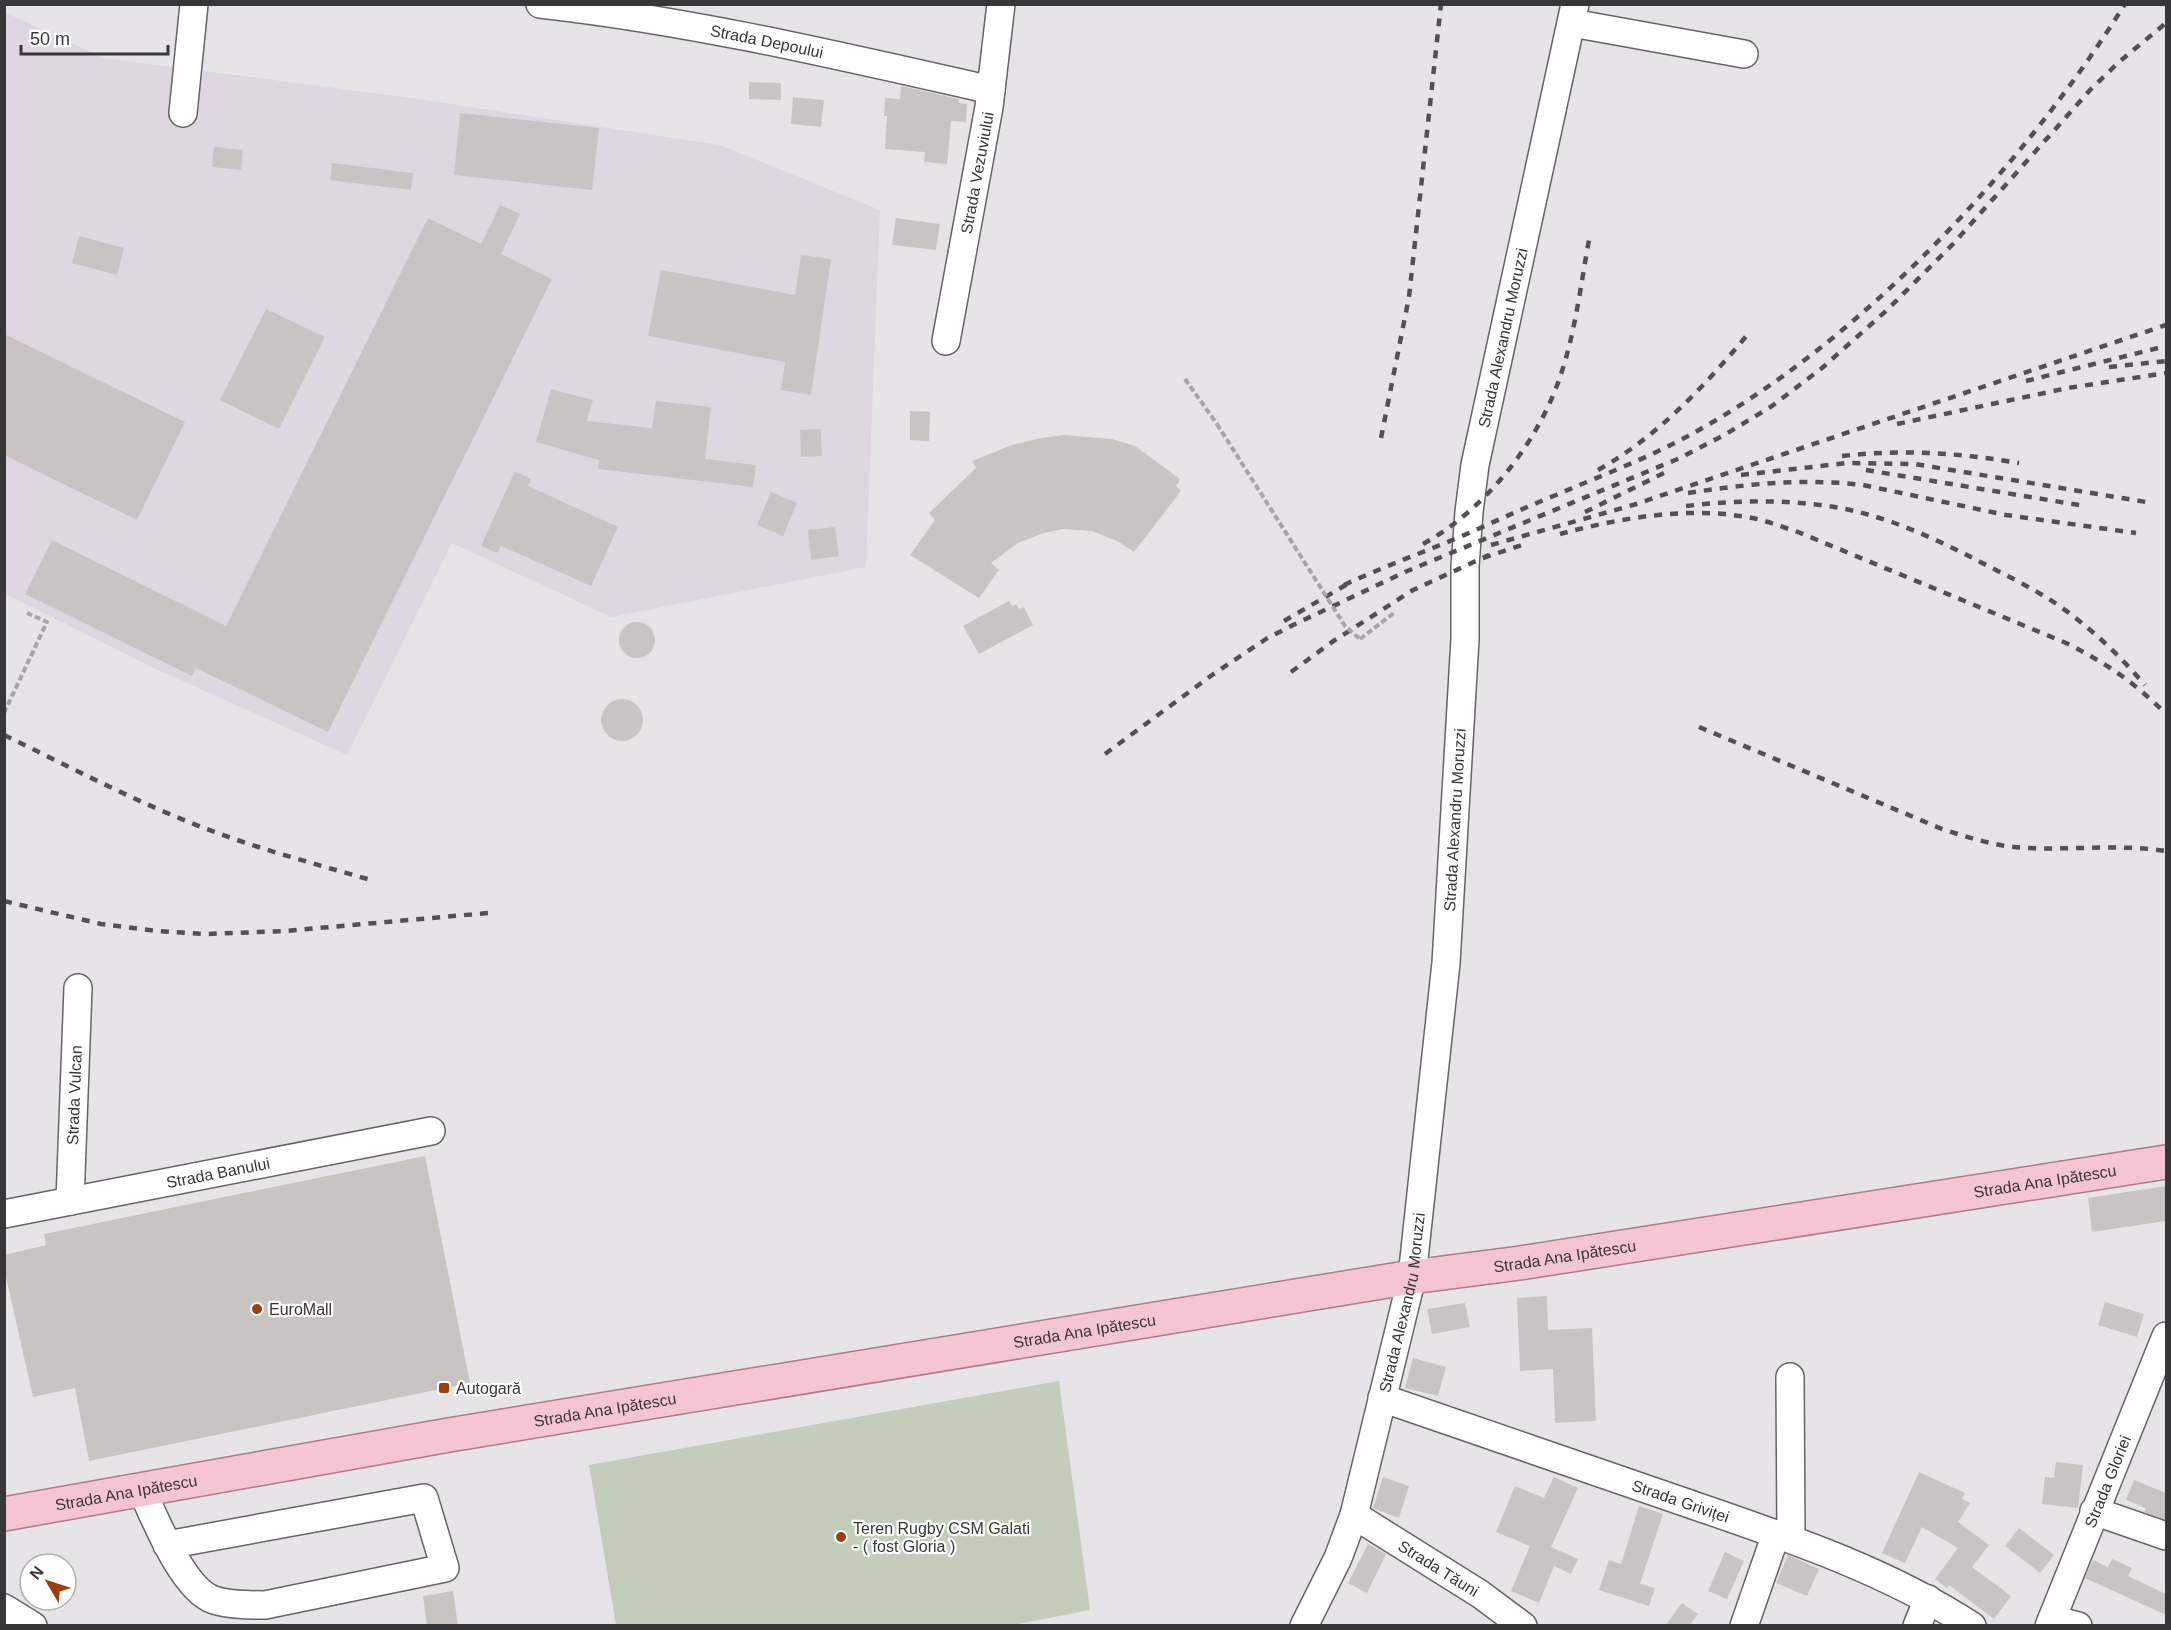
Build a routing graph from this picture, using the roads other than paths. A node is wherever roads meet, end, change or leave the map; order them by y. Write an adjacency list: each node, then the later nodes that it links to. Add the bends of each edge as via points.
1 (194, 4): 8 (street)
2 (540, 4): 4 (street, Strada Depoului)
3 (1001, 4): 7 (street, Strada Vezuviului)
4 (670, 13): 7 (street, Strada Depoului, via 760,38)
5 (1573, 14): 6 (street); 15 (street, Strada Alexandru Moruzzi, via 1468,512 1465,639 1446,963)
6 (1744, 54)
7 (991, 90): 9 (street, Strada Vezuviului)
8 (183, 114)
9 (946, 341)
10 (78, 988): 13 (street, Strada Vulcan)
11 (431, 1131): 13 (street, Strada Banului)
12 (2166, 1162): 15 (main road, Strada Ana Ipătescu)
13 (70, 1202): 14 (street, Strada Banului)
14 (4, 1214)
15 (1412, 1277): 18 (street, Strada Alexandru Moruzzi); 19 (main road, Strada Ana Ipătescu)
16 (2166, 1336): 20 (street, Strada Gloriei)
17 (1790, 1377): 23 (street)
18 (1382, 1398): 22 (street, Strada Alexandru Moruzzi); 23 (street, Strada Griviței)
19 (141, 1488): 21 (main road, Strada Ana Ipătescu); 25 (street)
20 (2094, 1511): 24 (street); 28 (street, Strada Gloriei)
21 (4, 1514)
22 (1354, 1515): 30 (street, Strada Alexandru Moruzzi, via 1338,1558); 31 (street, Strada Tăuni, via 1480,1594)
23 (1783, 1536): 26 (street, Strada Griviței); 32 (street)
24 (2166, 1536)
25 (166, 1545): 25 (street, via 193,1585 212,1600 246,1605 265,1605 445,1568 424,1498)
26 (1928, 1599): 33 (street); 34 (street, Strada Griviței)
27 (4, 1608): 29 (street)
28 (2051, 1622): 35 (street)
29 (33, 1626)
30 (1304, 1626)
31 (1523, 1626)
32 (1744, 1626)
33 (1917, 1626)
34 (1972, 1626)
35 (2078, 1626)

